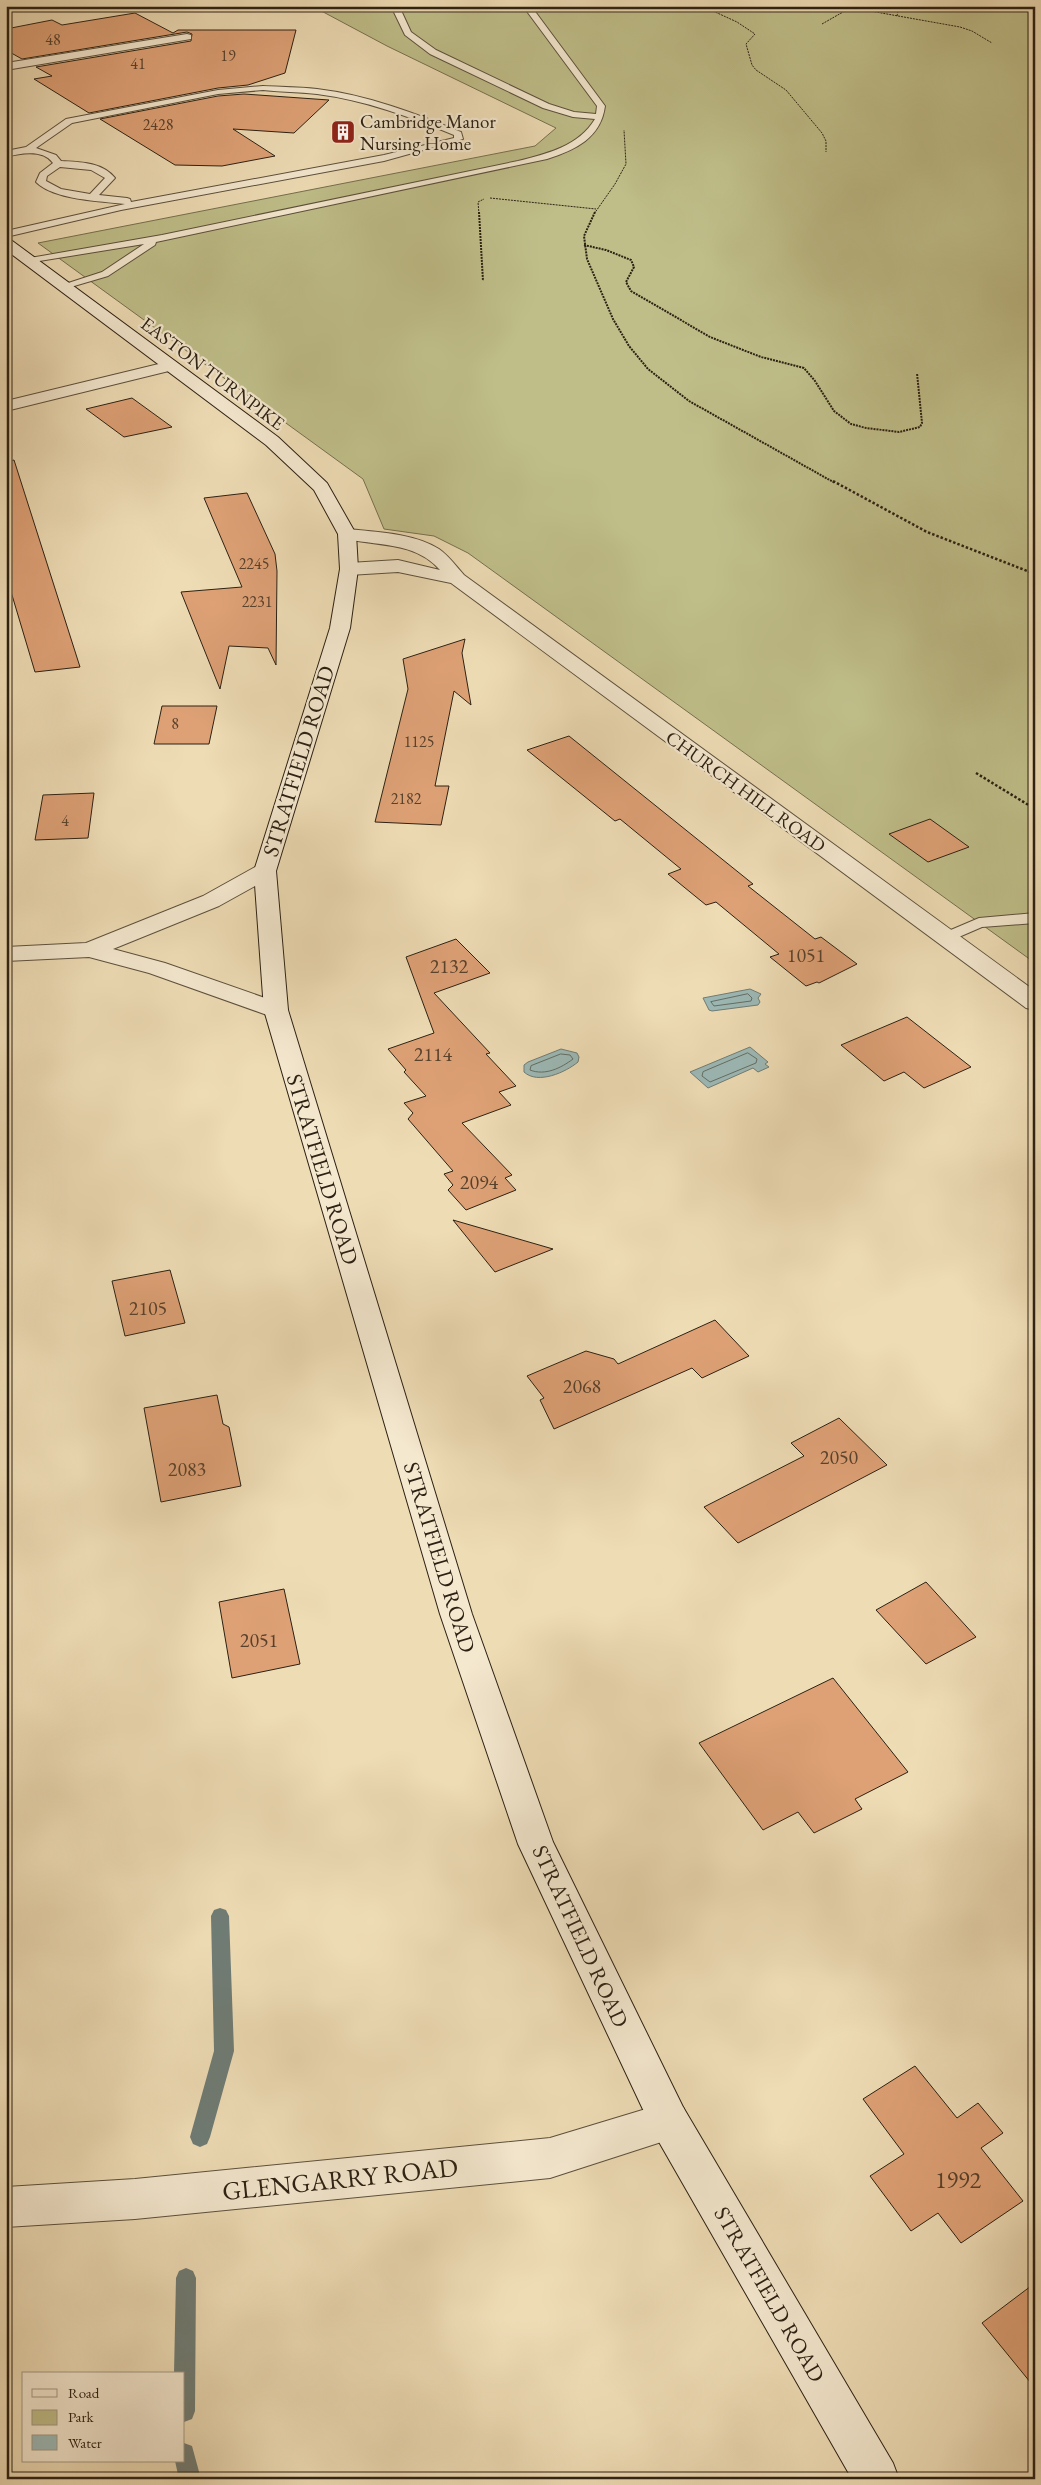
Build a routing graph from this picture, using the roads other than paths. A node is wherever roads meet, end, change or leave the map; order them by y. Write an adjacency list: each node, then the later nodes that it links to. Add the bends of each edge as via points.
1 (396, 6): 5 (lane, via 408,33 433,52 556,110)
2 (527, 6): 5 (lane, via 601,106)
3 (186, 37): 4 (main road)
4 (6, 67)
5 (599, 116): 12 (lane, via 585,137 547,156)
6 (29, 149): 7 (lane); 8 (lane, via 53,158); 10 (lane, via 69,121 218,92 263,88 318,92 360,100 409,114 458,134 459,139 448,143 384,158)
7 (6, 154)
8 (58, 164): 9 (lane, via 107,173 110,178); 9 (lane, via 43,175 41,182 46,187)
9 (93, 196): 10 (lane)
10 (140, 203): 11 (lane)
11 (6, 234)
12 (162, 238): 14 (lane); 15 (lane, via 104,274)
13 (6, 243): 14 (main road, EASTON TURNPIKE)
14 (30, 261): 15 (main road, EASTON TURNPIKE)
15 (64, 286): 16 (main road, EASTON TURNPIKE)
16 (171, 366): 17 (main road); 18 (main road, EASTON TURNPIKE, via 279,448 321,488)
17 (6, 406)
18 (347, 534): 19 (main road, EASTON TURNPIKE); 20 (main road, CHURCH HILL ROAD, via 428,550)
19 (349, 570): 20 (main road, CHURCH HILL ROAD, via 398,566); 21 (main road, STRATFIELD ROAD, via 340,628)
20 (457, 579): 23 (main road, CHURCH HILL ROAD)
21 (264, 871): 24 (main road, via 177,917); 27 (main road, STRATFIELD ROAD)
22 (1035, 918): 23 (lane, via 979,923)
23 (945, 938): 26 (main road, CHURCH HILL ROAD)
24 (90, 950): 25 (main road); 27 (main road, via 158,968)
25 (6, 954)
26 (1035, 1003)
27 (276, 1010): 28 (main road, STRATFIELD ROAD, via 456,1614 536,1844)
28 (669, 2121): 29 (main road, GLENGARRY ROAD, via 550,2158 135,2199); 30 (main road, STRATFIELD ROAD)
29 (6, 2207)
30 (877, 2479)

